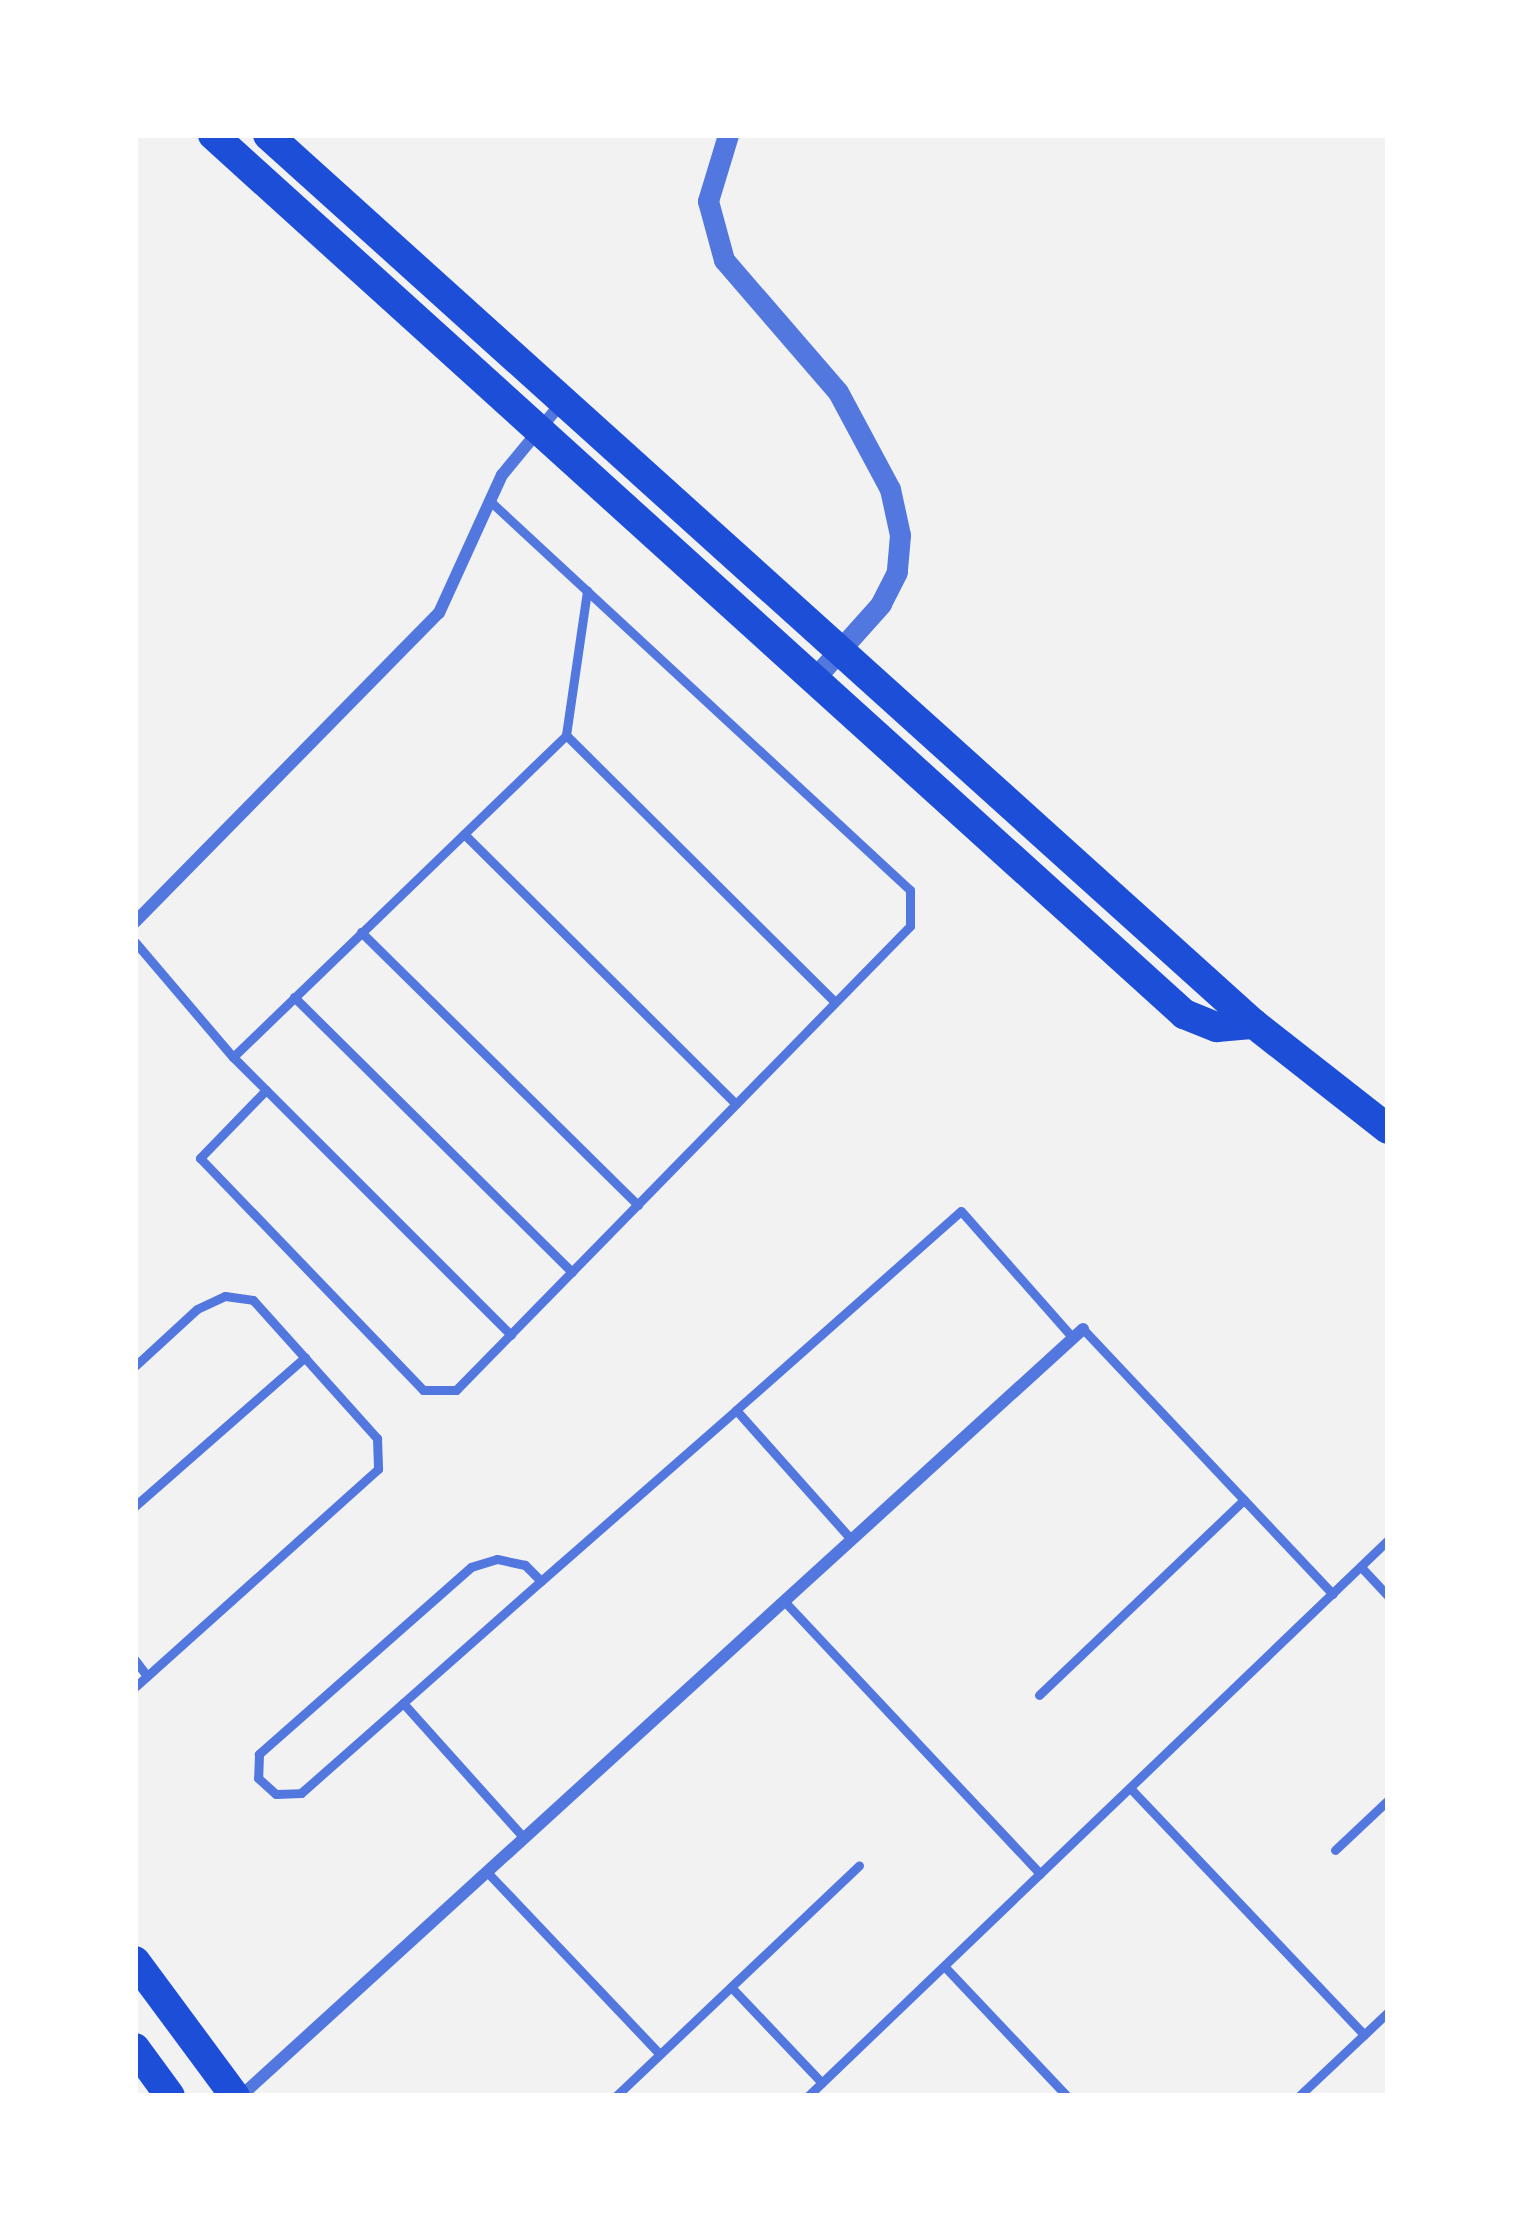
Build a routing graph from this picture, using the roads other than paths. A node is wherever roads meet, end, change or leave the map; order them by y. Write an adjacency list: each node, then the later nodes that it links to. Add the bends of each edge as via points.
1 (213, 135): 5 (main road)
2 (268, 135): 4 (main road)
3 (728, 135): 8 (street, via 708,201 724,260 838,392 876,457 900,535 897,572 881,604)
4 (563, 401): 5 (street); 8 (main road)
5 (538, 429): 6 (street); 9 (main road)
6 (491, 502): 7 (lane); 12 (street, via 439,613)
7 (587, 591): 10 (lane); 16 (lane, via 910,890 910,926)
8 (840, 650): 9 (street); 17 (main road)
9 (814, 679): 17 (main road, via 1184,1014 1217,1027)
10 (566, 735): 11 (lane); 16 (lane)
11 (464, 834): 13 (lane); 20 (lane)
12 (135, 922)
13 (361, 932): 15 (lane); 22 (lane)
14 (135, 942): 18 (lane)
15 (294, 997): 18 (lane); 23 (lane)
16 (835, 1003): 20 (lane)
17 (1254, 1024): 21 (main road)
18 (232, 1057): 19 (lane)
19 (266, 1090): 25 (lane); 25 (lane, via 200,1158 423,1390 457,1390)
20 (736, 1104): 22 (lane)
21 (1388, 1129)
22 (638, 1205): 23 (lane)
23 (572, 1273): 25 (lane)
24 (1078, 1334): 28 (lane, via 961,1211); 29 (lane); 31 (street)
25 (511, 1335)
26 (304, 1357): 27 (lane, via 253,1300 225,1296 197,1309); 30 (lane); 39 (lane, via 377,1438 378,1469)
27 (135, 1366)
28 (736, 1410): 31 (lane); 34 (lane)
29 (1244, 1499): 35 (lane); 41 (lane)
30 (135, 1506)
31 (852, 1540): 37 (street)
32 (1388, 1540): 33 (lane)
33 (1360, 1567): 35 (lane); 36 (lane)
34 (541, 1581): 42 (lane); 42 (lane, via 525,1565 497,1558 471,1567 259,1754 258,1778 276,1793 301,1792)
35 (1333, 1594): 43 (lane)
36 (1388, 1596)
37 (784, 1601): 45 (street); 49 (lane)
38 (135, 1660): 39 (lane)
39 (147, 1676): 40 (lane)
40 (135, 1687)
41 (1039, 1695)
42 (403, 1703): 45 (lane)
43 (1130, 1787): 49 (lane); 54 (lane)
44 (1388, 1800): 46 (lane)
45 (524, 1838): 48 (street)
46 (1335, 1850)
47 (859, 1865): 52 (lane)
48 (488, 1872): 56 (lane); 59 (street)
49 (1040, 1874): 51 (lane)
50 (135, 1961): 59 (main road)
51 (944, 1966): 57 (lane); 62 (lane)
52 (731, 1987): 56 (lane); 57 (lane)
53 (1388, 2012): 54 (lane)
54 (1364, 2035): 63 (lane)
55 (135, 2048): 58 (main road)
56 (660, 2054): 60 (lane)
57 (821, 2083): 61 (lane)
58 (170, 2096)
59 (238, 2096)
60 (616, 2096)
61 (808, 2096)
62 (1067, 2096)
63 (1300, 2096)

